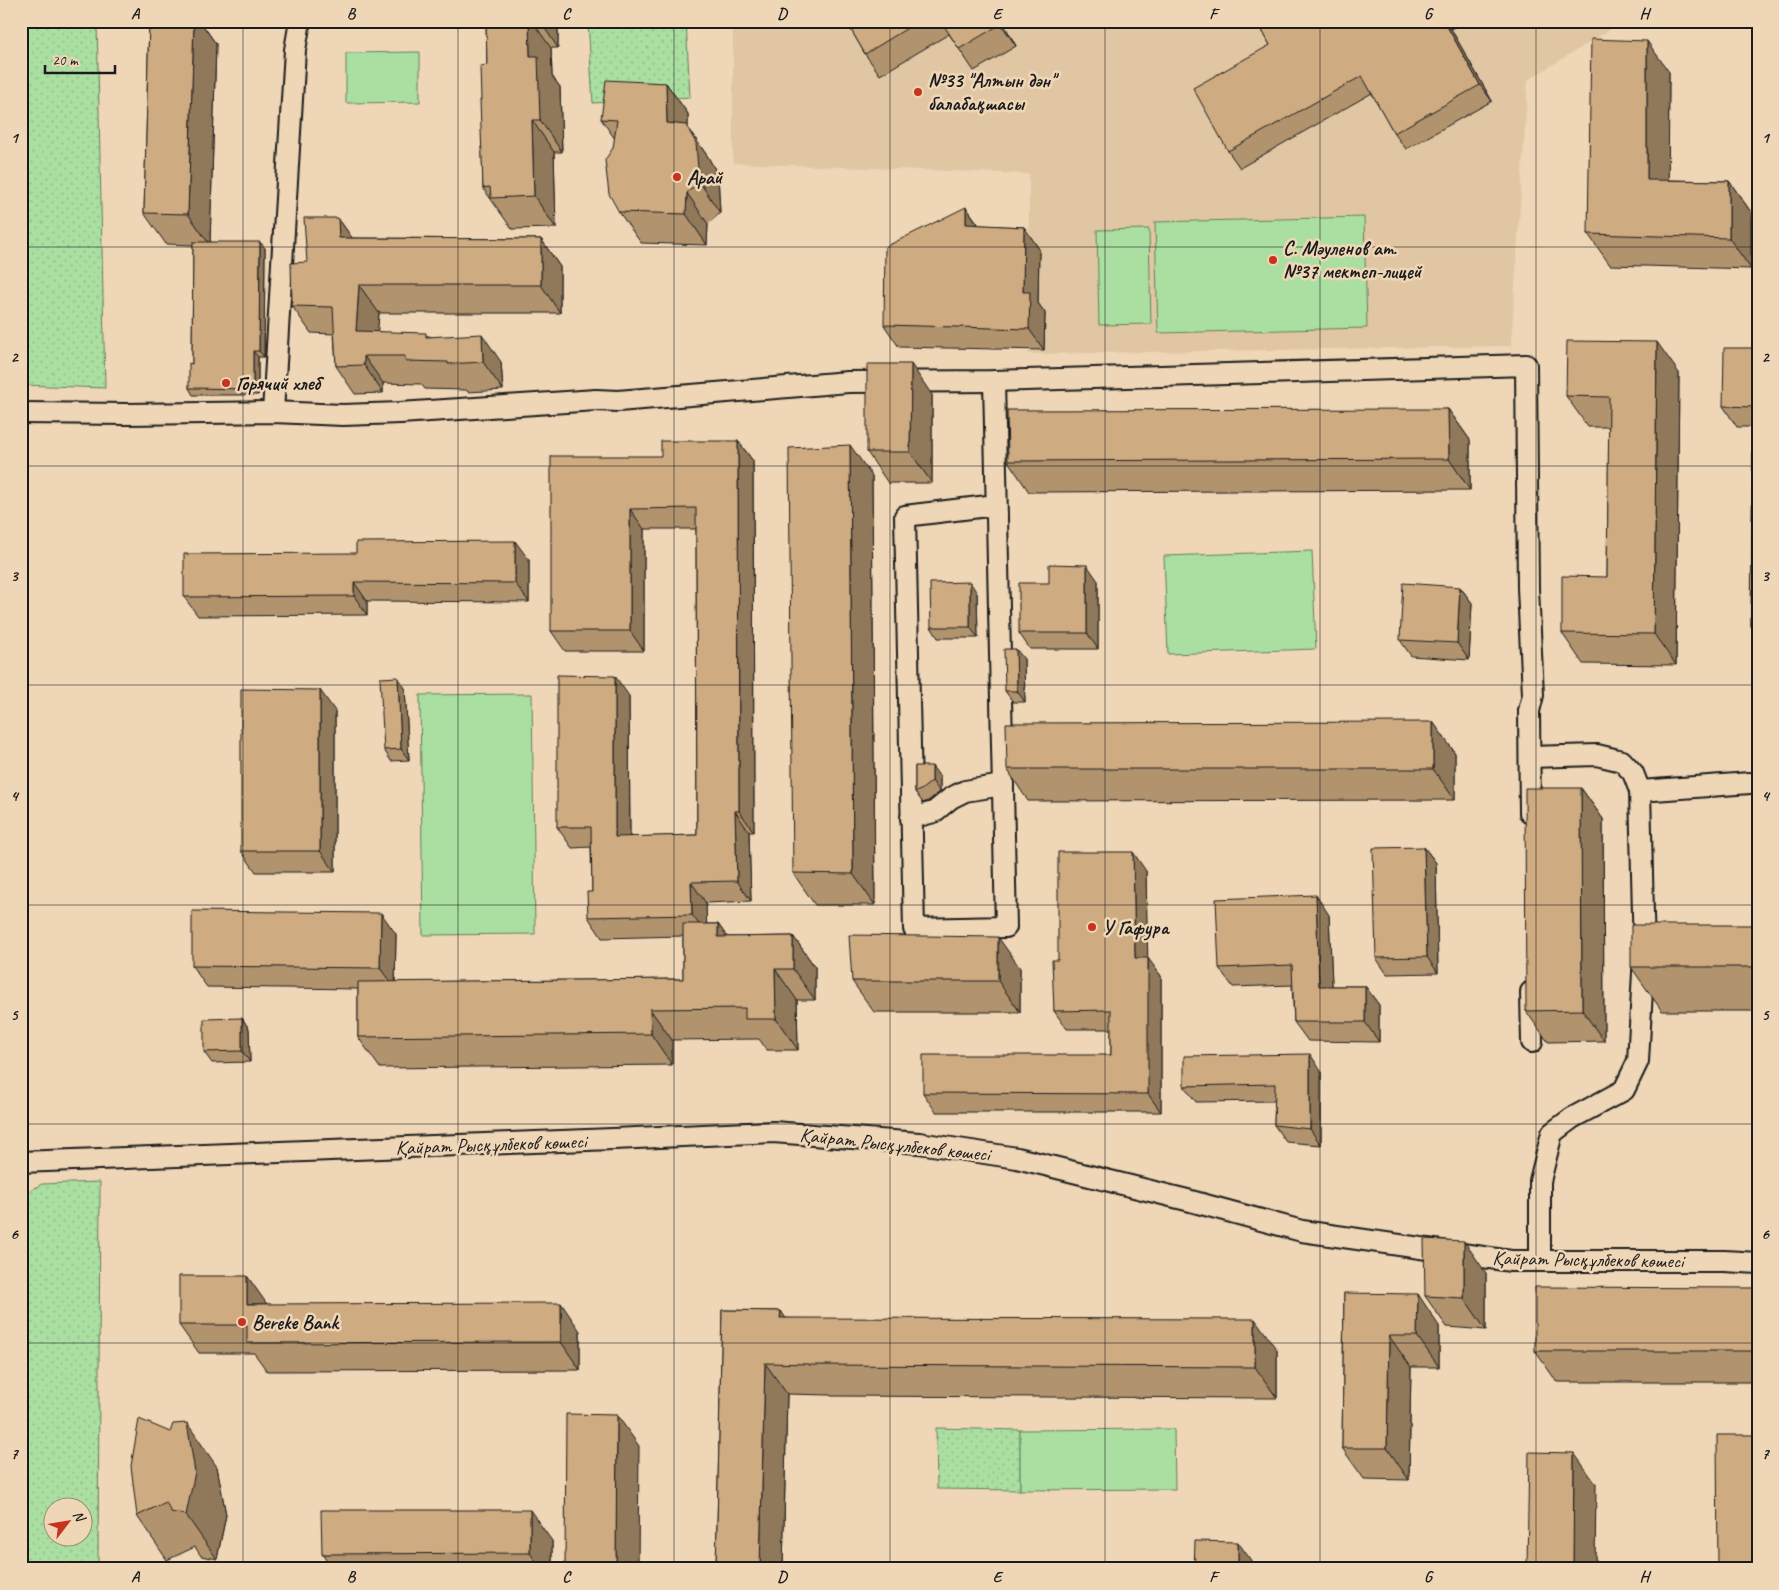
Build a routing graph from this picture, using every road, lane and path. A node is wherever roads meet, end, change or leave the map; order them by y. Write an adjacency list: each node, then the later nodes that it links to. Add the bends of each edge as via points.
1 (300, 21): 3 (street, via 294,50)
2 (994, 381): 3 (street, via 848,382 618,401 400,413); 5 (street); 6 (street, via 1526,365 1528,588 1533,695 1529,711)
3 (273, 412): 4 (street)
4 (21, 413)
5 (996, 505): 8 (street); 10 (street, via 905,516)
6 (1530, 757): 9 (street, via 1597,755 1622,761); 11 (street)
7 (1750, 783): 9 (street)
8 (1003, 785): 10 (street, via 965,791 950,798 934,812); 10 (street, via 1006,927 914,929)
9 (1640, 791): 15 (street, via 1644,955 1638,1061 1624,1090 1552,1132 1540,1180)
10 (911, 818)
11 (1530, 835)
12 (1531, 973): 13 (street)
13 (1532, 1042)
14 (21, 1162): 15 (street, Қайрат Рысқұлбеков көшесі, via 773,1132 824,1135 919,1143 1017,1158 1302,1231 1512,1261)
15 (1540, 1261): 16 (street, Қайрат Рысқұлбеков көшесі)
16 (1758, 1262)

